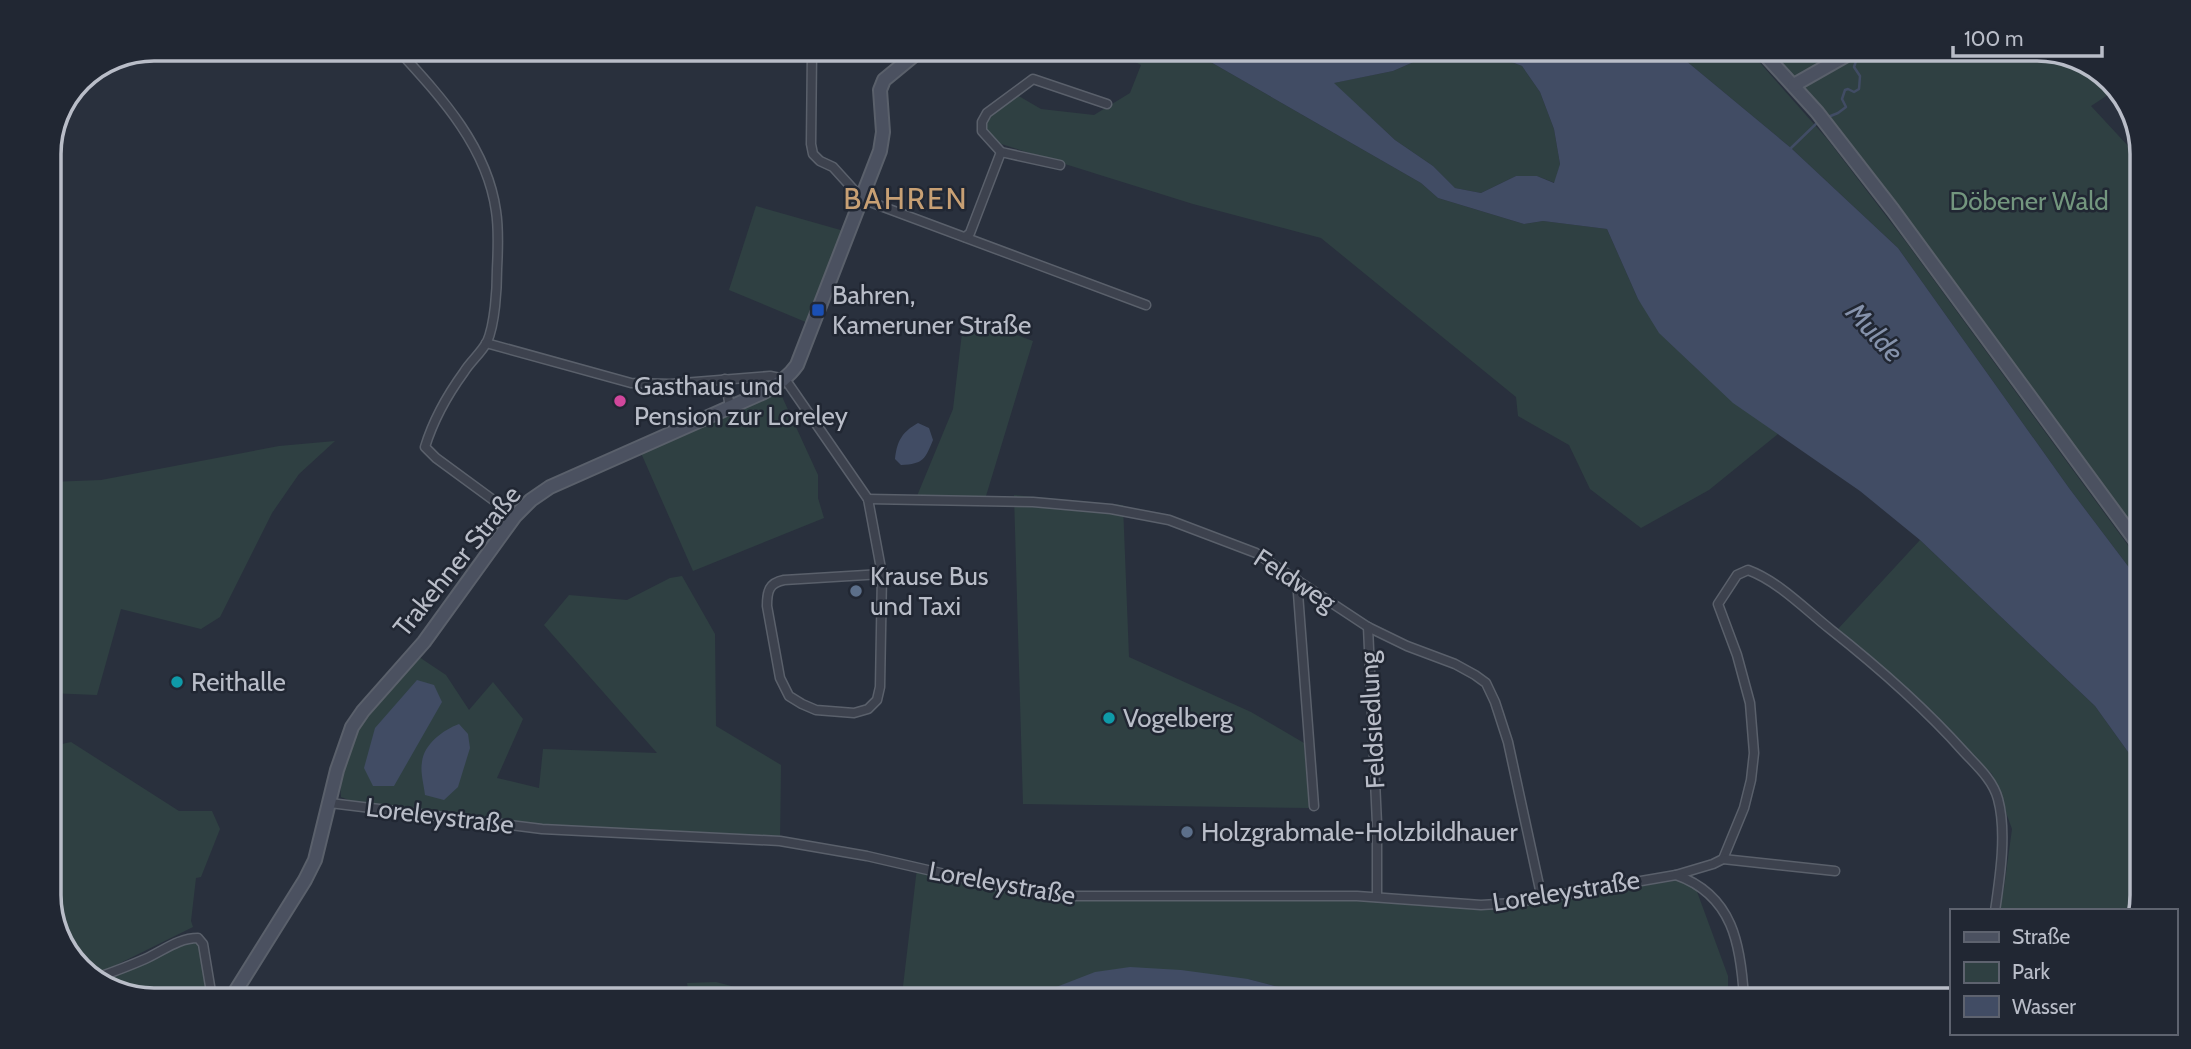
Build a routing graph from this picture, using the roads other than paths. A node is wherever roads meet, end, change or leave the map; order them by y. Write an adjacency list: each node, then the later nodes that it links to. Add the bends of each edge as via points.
1 (408, 61): 13 (street, via 462,127 491,187 497,262)
2 (812, 61): 10 (street, via 813,154 833,167)
3 (907, 61): 10 (street, via 884,80 880,90 883,132)
4 (1771, 61): 6 (street)
5 (1836, 61): 6 (street)
6 (1794, 85): 19 (street, via 1893,210)
7 (1107, 104): 8 (street, via 1033,79 987,113 982,122 982,131)
8 (1001, 152): 9 (street); 11 (street)
9 (1060, 166)
10 (862, 199): 11 (street); 15 (street, via 797,365)
11 (965, 237): 12 (street)
12 (1146, 305)
13 (486, 343): 14 (street, via 631,383); 18 (street, via 463,372 425,447)
14 (725, 379): 15 (street); 16 (street)
15 (785, 379): 16 (street, Trakehner Straße); 17 (street)
16 (730, 407): 18 (street, Trakehner Straße, via 550,487)
17 (868, 499): 20 (street); 21 (street, Feldweg, via 1033,502 1134,513 1230,542)
18 (515, 516): 23 (street, Trakehner Straße, via 424,642 352,727)
19 (2130, 533)
20 (882, 574): 20 (street, via 784,580 770,586 767,606 780,678 789,696 816,710 854,713 877,700)
21 (1297, 580): 22 (street, Feldweg); 24 (street)
22 (1368, 627): 28 (street, Feldsiedlung); 29 (street, Feldweg, via 1455,664 1486,683 1508,742)
23 (330, 803): 28 (street, Loreleystraße, via 542,829 780,841 1065,897); 33 (street, Trakehner Straße, via 315,860)
24 (1314, 806)
25 (1723, 859): 26 (street, Loreleystraße); 27 (street, Loreleystraße); 30 (street, via 1744,808 1754,753 1750,703 1718,604 1737,575 1748,570 1798,602 1895,681 1988,779 1998,798 2002,851)
26 (1835, 872)
27 (1676, 875): 29 (street, Loreleystraße); 34 (street, Loreleystraße, via 1691,880 1717,900 1739,948)
28 (1377, 898): 29 (street, Loreleystraße, via 1480,905)
29 (1542, 899)
30 (1995, 909)
31 (106, 974): 32 (street, via 188,938 198,938 203,943)
32 (210, 988)
33 (237, 988)
34 (1743, 988)

